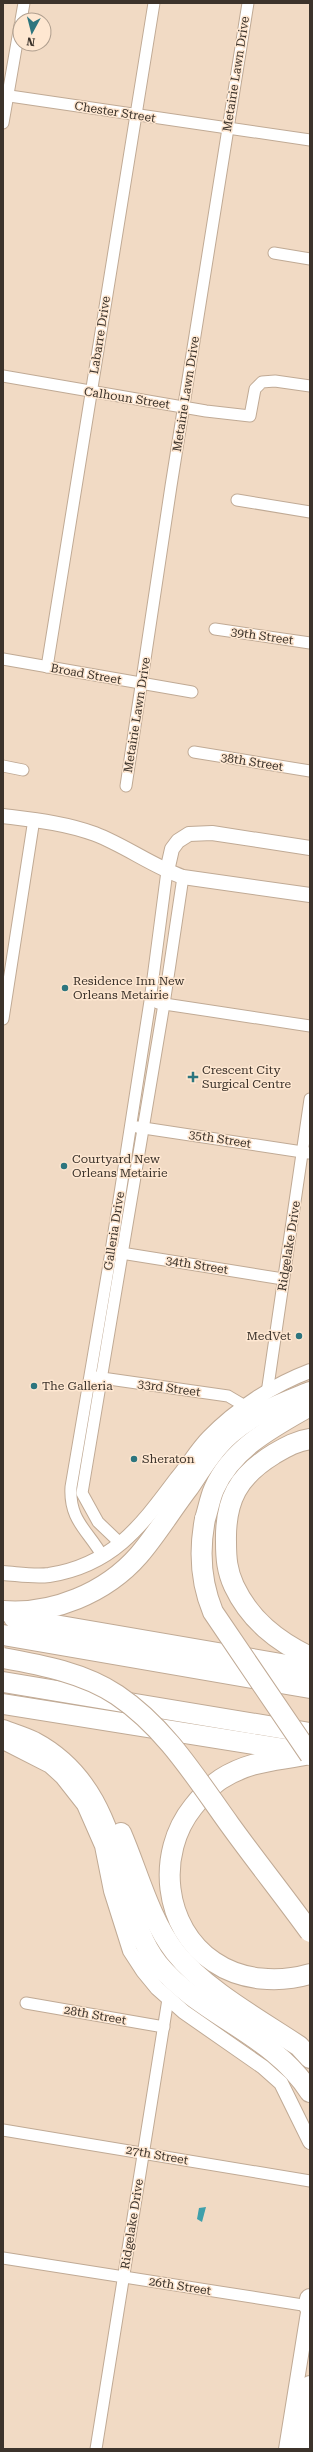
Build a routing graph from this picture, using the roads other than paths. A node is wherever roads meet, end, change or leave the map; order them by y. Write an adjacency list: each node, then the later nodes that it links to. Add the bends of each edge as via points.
1 (154, 3): 5 (street, Labarre Drive)
2 (248, 3): 7 (street, Metairie Lawn Drive)
3 (14, 52): 4 (street)
4 (5, 96): 5 (street, Chester Street); 6 (street)
5 (136, 115): 7 (street, Chester Street); 13 (street, Labarre Drive)
6 (3, 123)
7 (228, 129): 8 (street, Chester Street); 14 (street, Metairie Lawn Drive)
8 (310, 140)
9 (274, 254): 10 (street)
10 (310, 259)
11 (3, 376): 13 (street, Calhoun Street)
12 (310, 386): 14 (street, Calhoun Street, via 276,380 262,382 255,389 250,416)
13 (91, 392): 14 (street, Calhoun Street); 20 (street, Labarre Drive)
14 (185, 407): 21 (street, Metairie Lawn Drive)
15 (237, 500): 16 (street)
16 (310, 512)
17 (215, 629): 18 (street, 39th Street)
18 (310, 643)
19 (3, 659): 20 (street, Broad Street)
20 (47, 667): 21 (street, Broad Street)
21 (142, 684): 22 (street, Broad Street); 27 (street, Metairie Lawn Drive)
22 (192, 692)
23 (194, 752): 26 (street, 38th Street)
24 (3, 766): 25 (street)
25 (23, 770)
26 (310, 771)
27 (126, 786)
28 (3, 816): 29 (street)
29 (34, 820): 31 (street, via 61,823 96,835); 36 (street)
30 (310, 848): 31 (street, via 212,833 188,834 172,849)
31 (167, 871): 32 (street); 34 (street, Galleria Drive)
32 (183, 877): 33 (street); 35 (street, Galleria Drive)
33 (310, 895)
34 (150, 1001): 35 (street); 39 (street, Galleria Drive)
35 (164, 1004): 37 (street); 40 (street, Galleria Drive)
36 (3, 1019)
37 (310, 1026)
38 (310, 1099): 41 (street, Ridgelake Drive)
39 (130, 1126): 40 (street, 35th Street); 42 (street, Galleria Drive)
40 (143, 1127): 41 (street, 35th Street); 43 (street, Galleria Drive)
41 (307, 1152): 44 (street, Ridgelake Drive)
42 (111, 1251): 43 (street, 34th Street); 46 (street, Galleria Drive)
43 (122, 1253): 44 (street, 34th Street); 47 (street, Galleria Drive)
44 (283, 1279): 49 (street, Ridgelake Drive)
45 (310, 1371): 49 (street)
46 (91, 1376): 47 (street, 33rd Street); 54 (street, Galleria Drive, via 70,1505)
47 (102, 1378): 50 (street, 33rd Street, via 228,1396); 53 (street, Galleria Drive, via 82,1493 98,1522)
48 (310, 1392): 56 (highway, via 258,1415 230,1434 209,1458 138,1556 115,1577 83,1597 45,1609)
49 (267, 1393): 50 (street)
50 (244, 1406): 53 (street, via 208,1437 141,1526)
51 (310, 1406): 71 (highway, bridge, via 251,1441 230,1463 214,1489 202,1536 203,1570 213,1612)
52 (310, 1439): 59 (highway, via 291,1443 256,1465 233,1495 226,1527 226,1562 234,1587 254,1616 274,1638)
53 (121, 1544): 54 (street)
54 (103, 1558): 55 (street, via 76,1569 47,1575)
55 (3, 1573)
56 (3, 1611)
57 (3, 1615): 61 (highway)
58 (3, 1635): 63 (highway)
59 (310, 1657)
60 (3, 1658): 72 (highway, bridge, via 78,1675 117,1695 150,1720 175,1749)
61 (310, 1669)
62 (3, 1682): 64 (highway)
63 (310, 1688)
64 (53, 1691): 65 (highway, via 20,1696); 69 (highway)
65 (3, 1694)
66 (3, 1704): 71 (highway)
67 (3, 1726): 77 (highway, via 52,1741 98,1786 118,1826 152,1909 175,1952 198,1977 299,2046)
68 (3, 1730): 78 (highway, via 34,1742 57,1756 94,1800 106,1824 143,1940 158,1963 206,2008 275,2051 300,2076)
69 (310, 1733)
70 (3, 1742): 74 (street, via 50,1766 84,1805 102,1846 111,1891 130,1951 142,1971)
71 (310, 1754): 73 (highway, via 264,1761 220,1780 200,1798 185,1818 171,1851 169,1882 176,1914 185,1932 213,1962 233,1972 267,1979)
72 (310, 1932)
73 (305, 1975)
74 (168, 1999): 76 (street, Ridgelake Drive); 80 (street, via 264,2067 280,2083)
75 (26, 2003): 76 (street, 28th Street)
76 (164, 2027): 81 (street, Ridgelake Drive)
77 (310, 2058)
78 (310, 2092)
79 (3, 2130): 81 (street, 27th Street)
80 (310, 2142)
81 (143, 2153): 82 (street, 27th Street); 84 (street, Ridgelake Drive)
82 (310, 2181)
83 (3, 2258): 84 (street, 26th Street)
84 (123, 2277): 85 (street, 26th Street); 87 (street, Ridgelake Drive)
85 (309, 2303): 88 (street)
86 (310, 2386): 89 (highway)
87 (96, 2449)
88 (286, 2449)
89 (300, 2449)

